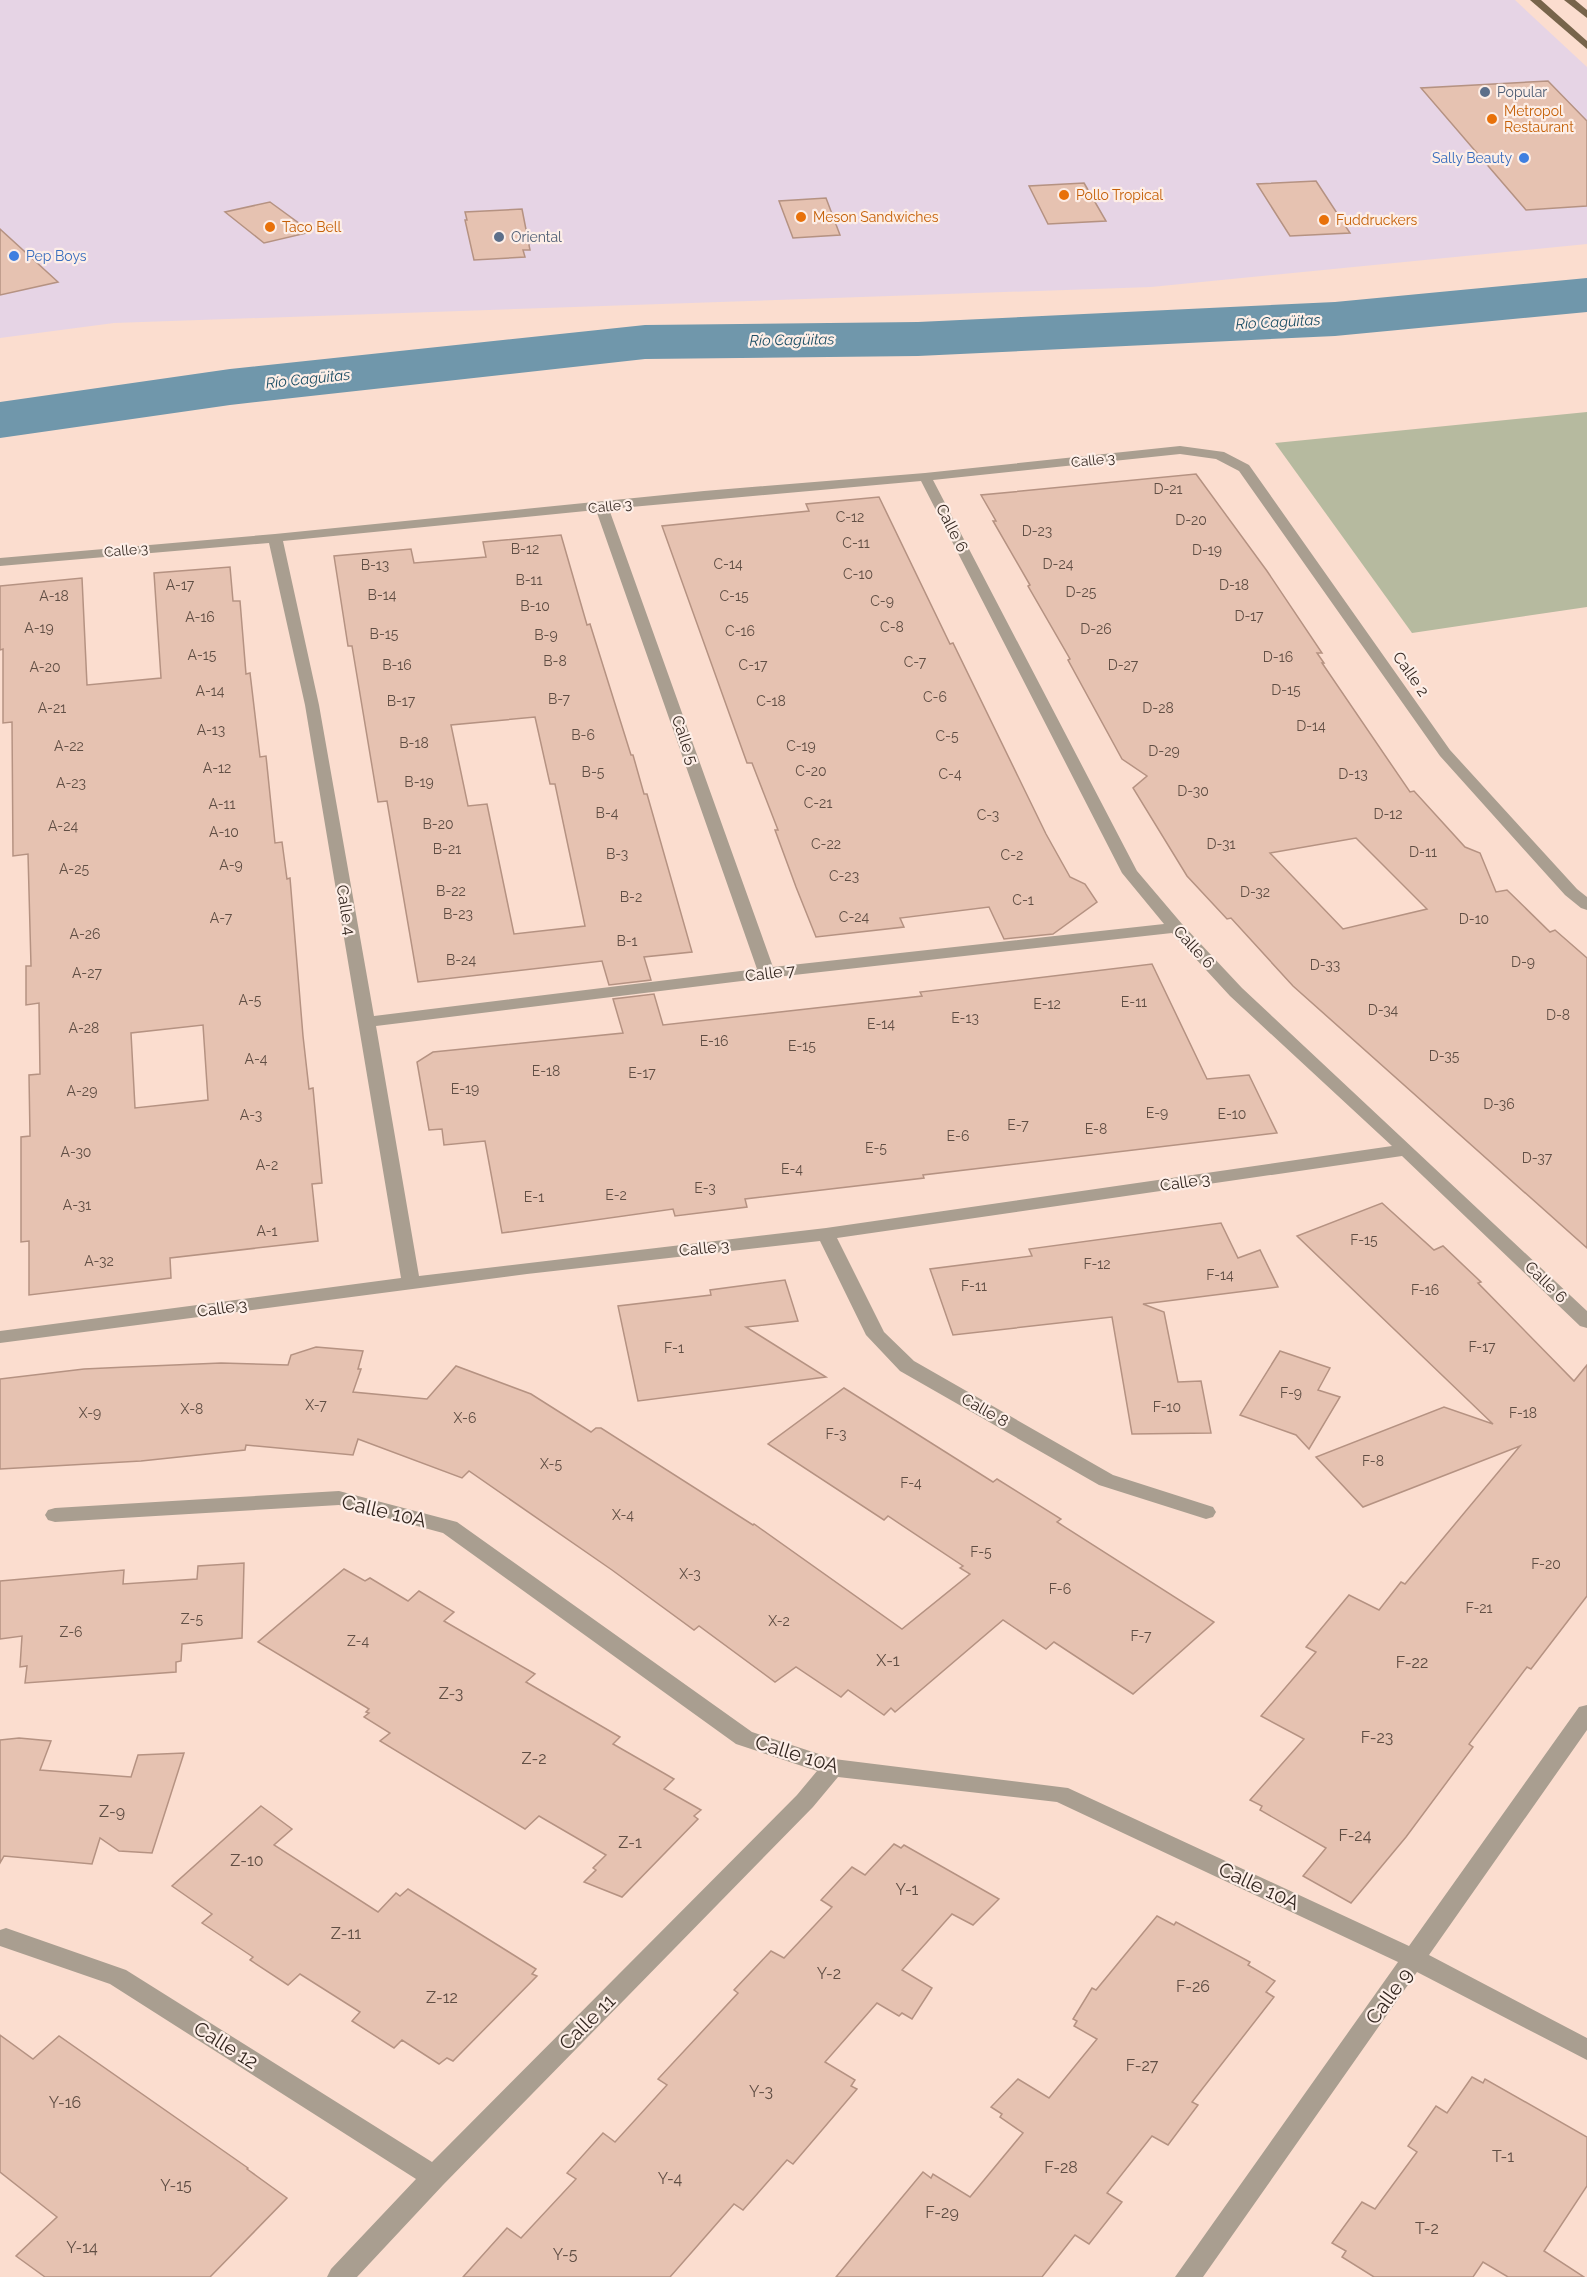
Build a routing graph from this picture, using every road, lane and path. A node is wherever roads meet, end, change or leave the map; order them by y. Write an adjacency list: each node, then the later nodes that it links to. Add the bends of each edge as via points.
1 (1535, 0): 4 (main road)
2 (1569, 0): 3 (main road)
3 (1587, 15)
4 (1587, 46)
5 (1219, 455): 6 (street, Calle 3, via 1180,450); 10 (street, Calle 2, via 1244,468 1445,753)
6 (925, 477): 7 (street, Calle 3); 12 (street, Calle 6, via 1131,873)
7 (602, 507): 8 (street, Calle 3); 13 (street, Calle 5)
8 (275, 538): 9 (street, Calle 3); 14 (street, Calle 4, via 312,705)
9 (0, 562)
10 (1579, 890): 11 (street, Calle 2)
11 (1587, 905)
12 (1176, 927): 13 (street, Calle 7); 15 (street, Calle 6, via 1236,992)
13 (767, 973): 14 (street, Calle 7)
14 (365, 1022): 17 (street, Calle 4)
15 (1406, 1149): 16 (street, Calle 3); 18 (street, Calle 6)
16 (826, 1234): 17 (street, Calle 3); 20 (street, Calle 8, via 876,1335 907,1366 1106,1480)
17 (411, 1283): 19 (street, Calle 3)
18 (1587, 1322)
19 (0, 1337)
20 (1206, 1512)
21 (55, 1515): 23 (street, Calle 10A, via 339,1498 450,1527 744,1738)
22 (1587, 1713): 25 (street, Calle 9)
23 (833, 1768): 25 (street, Calle 10A, via 1060,1794); 27 (street, Calle 11, via 805,1801)
24 (6, 1938): 27 (street, Calle 12, via 118,1977)
25 (1415, 1959): 26 (street, Calle 10A); 29 (street, Calle 9)
26 (1587, 2050)
27 (434, 2177): 28 (street, Calle 11)
28 (340, 2277)
29 (1188, 2277)

